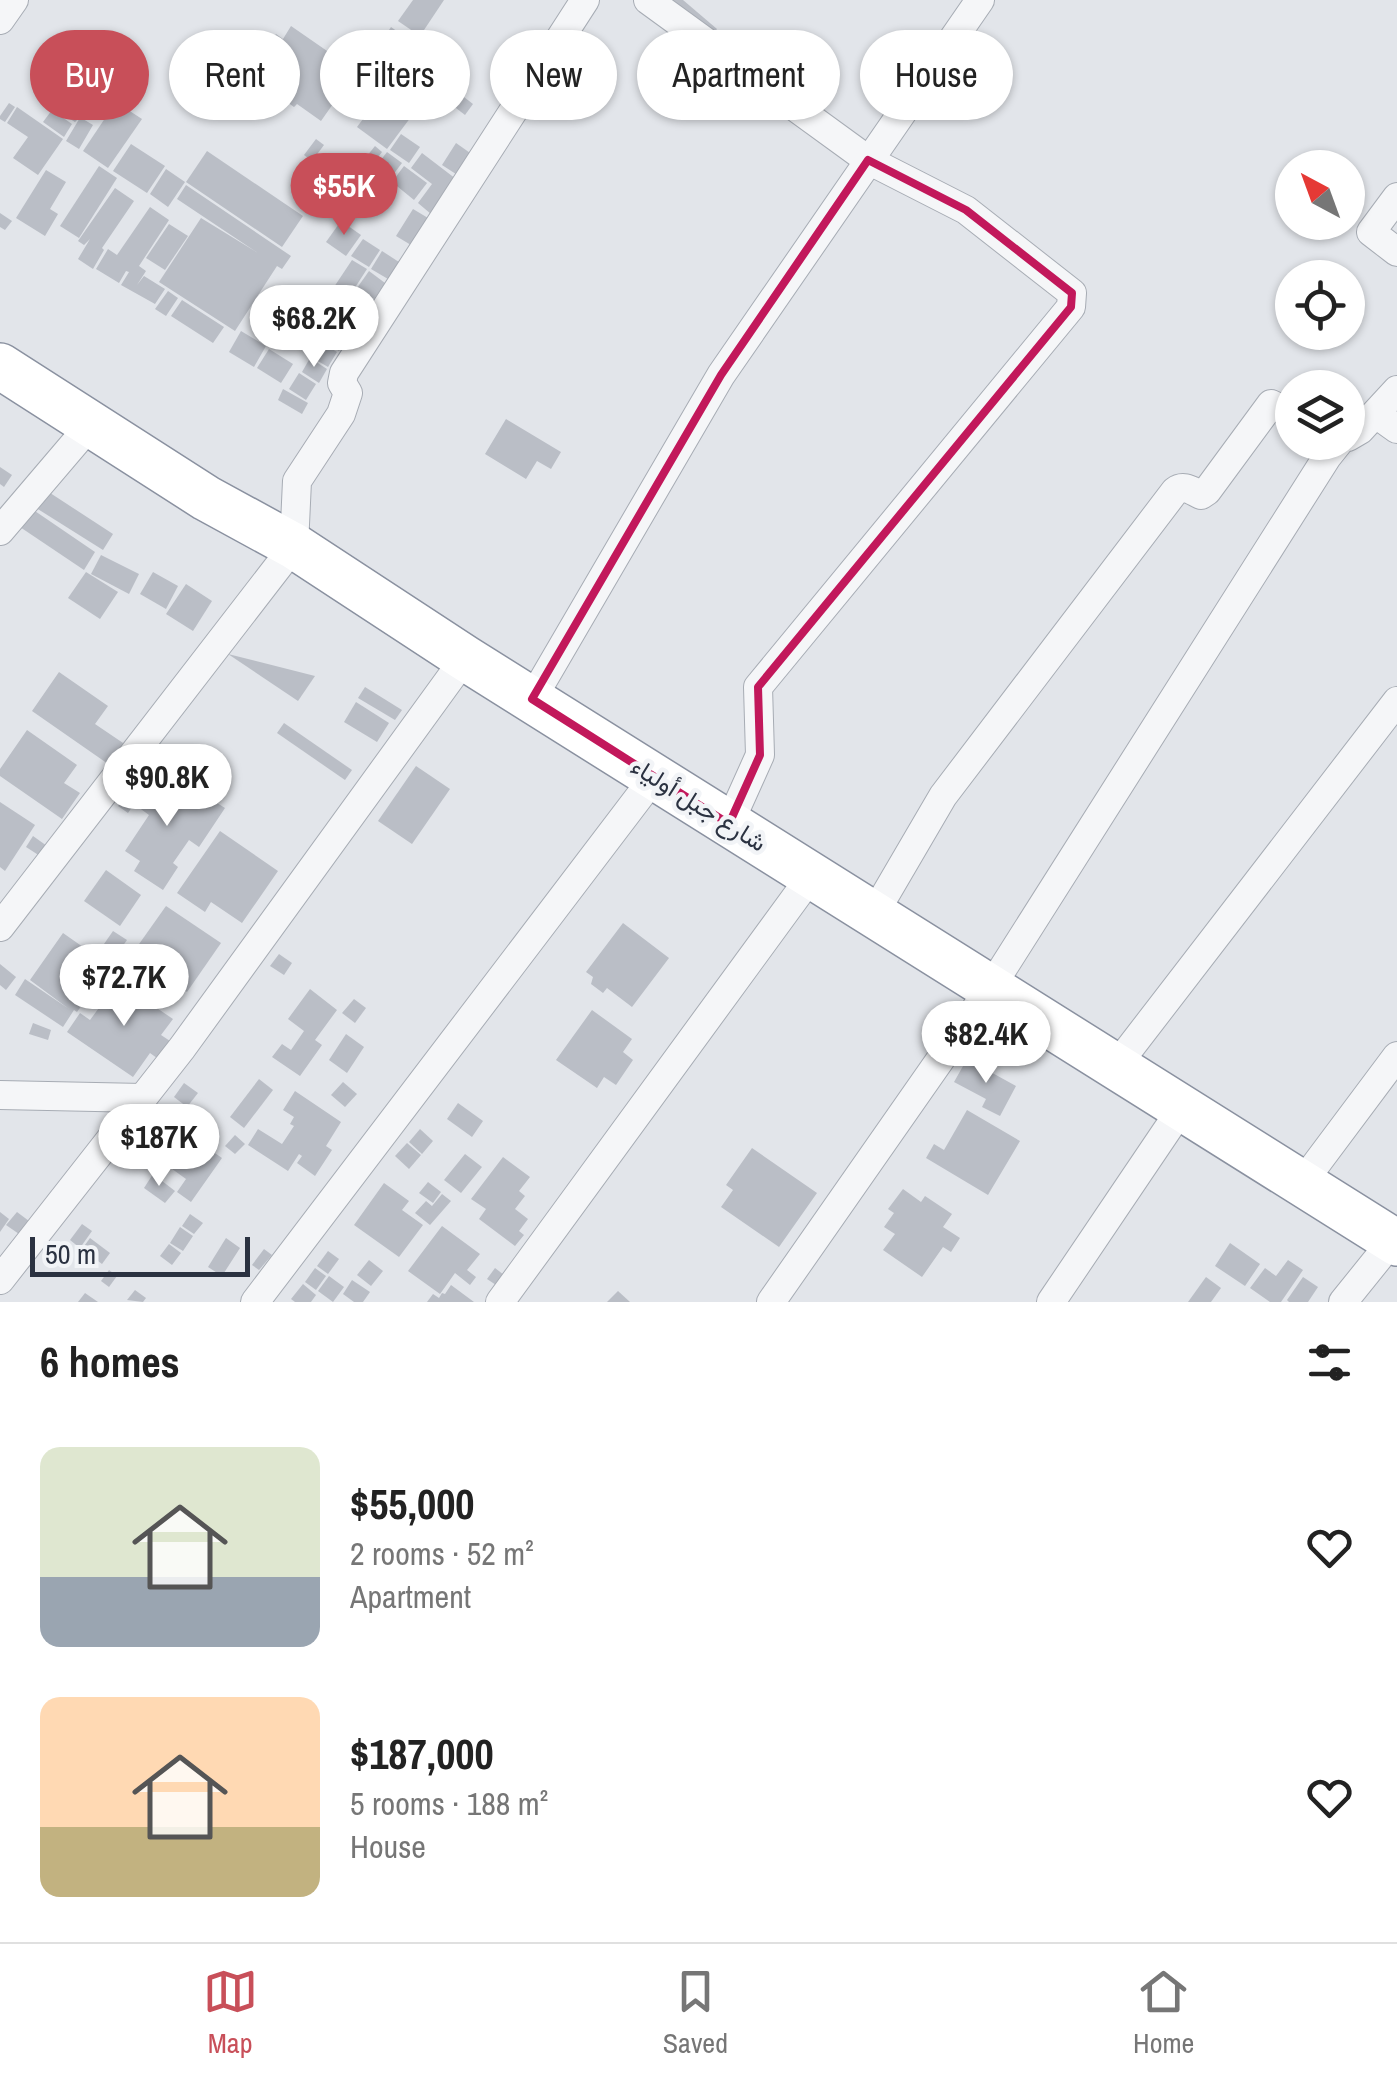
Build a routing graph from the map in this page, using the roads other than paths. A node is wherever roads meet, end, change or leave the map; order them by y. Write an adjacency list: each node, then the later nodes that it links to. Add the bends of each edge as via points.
1 (14, 0): 5 (street)
2 (586, 0): 16 (street, via 344,373 348,394 341,414 297,481)
3 (648, 0): 6 (street)
4 (980, 0): 6 (street)
5 (0, 20)
6 (868, 160): 18 (street, via 720,375); 21 (street, via 966,210 1072,292 1073,300 758,687 760,755)
7 (1397, 197): 8 (street, via 1371,232)
8 (1397, 252)
9 (0, 366): 13 (highway, شارع جبل أولياء)
10 (1397, 390): 12 (street)
11 (1275, 406): 23 (street, via 1207,491 1175,491 943,796)
12 (1386, 422)
13 (92, 423): 15 (street); 16 (highway, شارع جبل أولياء)
14 (1324, 460): 25 (street)
15 (0, 531)
16 (294, 546): 17 (highway, شارع جبل أولياء); 24 (street)
17 (465, 658): 18 (highway, شارع جبل أولياء); 29 (street)
18 (532, 698): 20 (highway, شارع جبل أولياء)
19 (1397, 700): 27 (street)
20 (654, 776): 21 (highway, شارع جبل أولياء); 34 (street)
21 (729, 824): 22 (highway, شارع جبل أولياء)
22 (812, 875): 23 (highway, شارع جبل أولياء); 35 (street)
23 (874, 914): 25 (highway, شارع جبل أولياء)
24 (0, 927)
25 (991, 987): 27 (highway, شارع جبل أولياء); 36 (street)
26 (1397, 1056): 31 (street)
27 (1116, 1066): 30 (highway, شارع جبل أولياء)
28 (0, 1095): 29 (street)
29 (143, 1098): 33 (street)
30 (1182, 1108): 31 (highway, شارع جبل أولياء); 37 (street)
31 (1302, 1184): 32 (highway, شارع جبل أولياء)
32 (1396, 1240): 38 (street)
33 (0, 1280)
34 (254, 1302)
35 (500, 1302)
36 (770, 1302)
37 (1051, 1302)
38 (1343, 1302)

